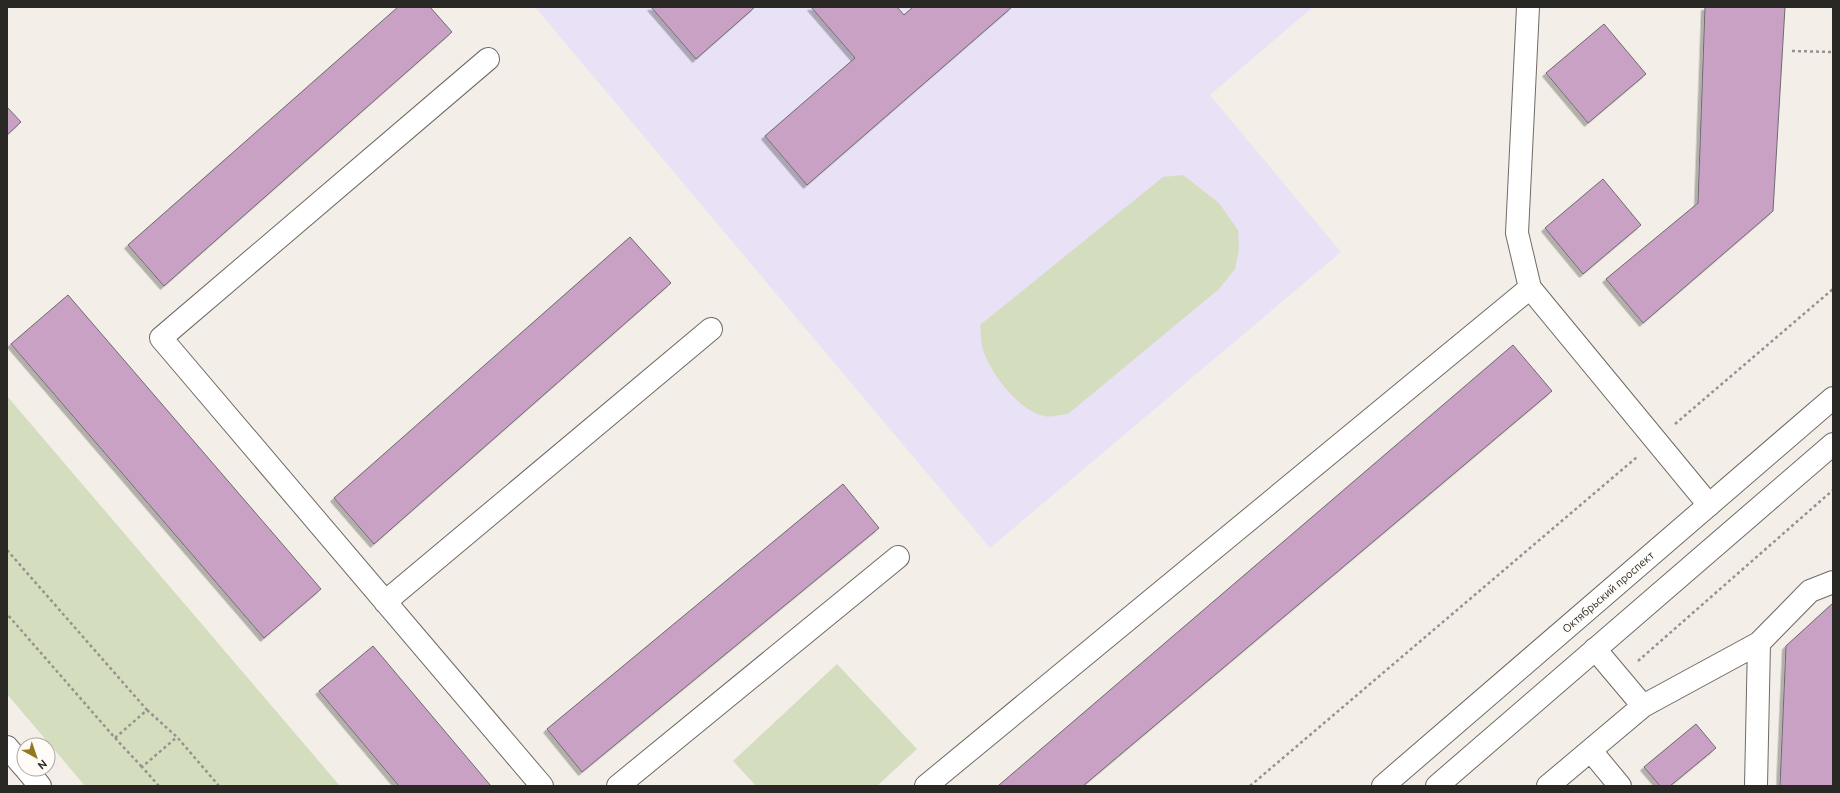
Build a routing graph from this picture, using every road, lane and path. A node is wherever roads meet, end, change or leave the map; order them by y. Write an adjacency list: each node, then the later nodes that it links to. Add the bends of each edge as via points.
1 (1528, 7): 5 (main road, via 1517,233)
2 (1792, 51): 3 (path)
3 (1833, 52)
4 (488, 60): 16 (main road, via 161,338)
5 (1530, 288): 9 (main road); 35 (main road)
6 (1833, 289): 9 (path)
7 (711, 329): 16 (main road)
8 (1833, 398): 12 (main road, Октябрьский проспект)
9 (1656, 440): 12 (main road); 36 (path)
10 (1833, 444): 19 (main road)
11 (1833, 490): 20 (path, via 1630,669)
12 (1709, 505): 37 (main road, Октябрьский проспект)
13 (7, 550): 22 (path)
14 (898, 557): 34 (main road)
15 (1833, 582): 18 (main road, via 1810,591)
16 (385, 602): 33 (main road)
17 (7, 614): 24 (path)
18 (1759, 643): 21 (main road); 41 (main road)
19 (1595, 650): 20 (main road); 38 (main road)
20 (1627, 688): 21 (main road)
21 (1643, 706): 26 (main road)
22 (147, 710): 23 (path); 24 (path)
23 (177, 737): 28 (path); 32 (path)
24 (116, 738): 28 (path)
25 (7, 748): 27 (main road)
26 (1591, 750): 39 (main road); 40 (main road)
27 (16, 758)
28 (142, 767): 31 (path)
29 (32, 777): 30 (main road)
30 (40, 786)
31 (159, 786)
32 (219, 786)
33 (542, 786)
34 (618, 786)
35 (926, 786)
36 (1250, 786)
37 (1383, 786)
38 (1437, 786)
39 (1548, 786)
40 (1620, 786)
41 (1756, 786)

